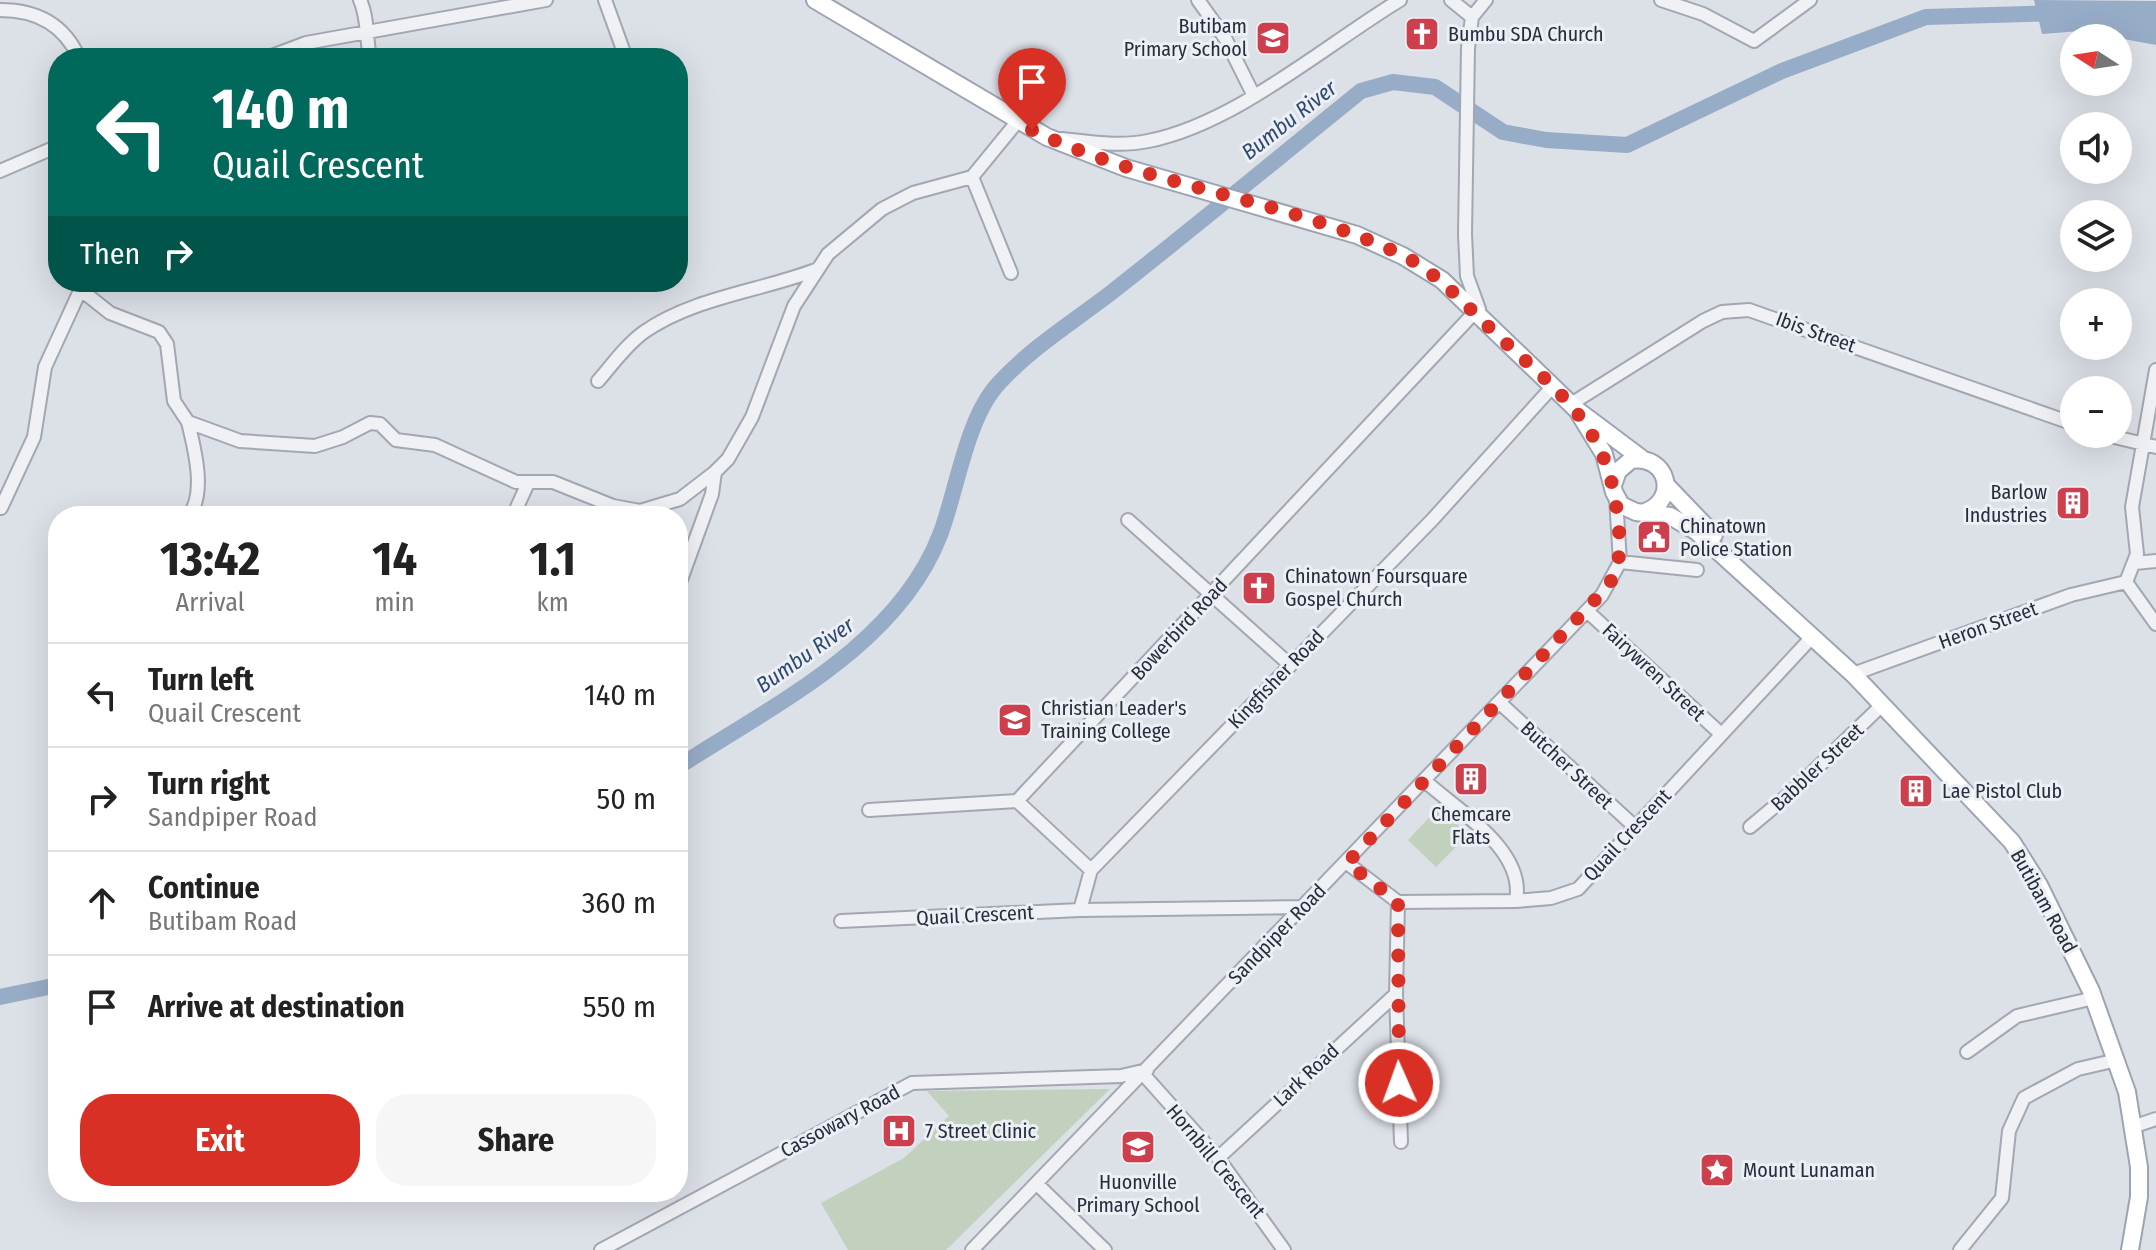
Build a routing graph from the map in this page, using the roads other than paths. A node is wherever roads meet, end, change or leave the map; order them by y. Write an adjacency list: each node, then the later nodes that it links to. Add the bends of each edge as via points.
1 (360, 0): 15 (street, via 366,13)
2 (546, 0): 12 (street)
3 (605, 0): 19 (street)
4 (815, 0): 20 (main road)
5 (833, 0): 20 (main road)
6 (1198, 0): 21 (street, via 1225,38)
7 (1400, 0): 21 (street)
8 (1451, 0): 14 (street)
9 (1486, 0): 14 (street)
10 (1661, 0): 11 (street, via 1703,14 1754,41)
11 (1810, 0)
12 (471, 6): 15 (street)
13 (0, 10): 16 (street, via 40,16 62,32)
14 (1472, 17): 34 (street, via 1467,276)
15 (364, 31): 17 (street); 18 (street)
16 (72, 48)
17 (293, 48)
18 (368, 48)
19 (622, 48)
20 (905, 53): 22 (main road)
21 (1253, 94): 24 (street, via 1213,120)
22 (1017, 122): 23 (main road); 28 (street)
23 (1047, 137): 24 (street, via 1115,145); 26 (main road)
24 (1137, 142): 26 (street)
25 (48, 150): 27 (street)
26 (1126, 168): 33 (main road, via 1357,235 1442,280)
27 (0, 171)
28 (972, 177): 29 (street, via 913,193 882,209 846,235); 30 (street)
29 (818, 269): 36 (street, via 695,307 645,332); 43 (street, via 794,306 752,417)
30 (1011, 273)
31 (79, 292): 51 (street, via 45,367 34,437)
32 (88, 292): 40 (street, via 110,313 159,332 167,344 174,401)
33 (1474, 313): 34 (main road); 61 (street, Bowerbird Road)
34 (1488, 326): 37 (main road)
35 (2156, 370): 41 (street)
36 (598, 381)
37 (1553, 386): 38 (main road); 65 (street, Kingfisher Road, via 1433,519)
38 (1574, 407): 39 (street, Ibis Street, via 1711,316 1749,310); 42 (main road); 46 (main road, via 1604,454)
39 (2060, 419)
40 (188, 422): 44 (street, via 240,441 282,446 315,446 370,423 380,424 396,440 435,445); 47 (street, via 194,445)
41 (2149, 446): 58 (street, via 2132,507)
42 (1641, 458): 45 (main road, via 1661,469); 46 (main road, via 1622,466)
43 (715, 472): 50 (street, via 680,499); 55 (street)
44 (528, 483): 48 (street); 49 (street, via 553,482)
45 (1667, 486): 52 (main road, via 1660,504); 64 (main road, Butibam Road)
46 (1615, 492): 52 (main road); 54 (street)
47 (193, 506)
48 (518, 506)
49 (613, 506)
50 (657, 506)
51 (1, 508)
52 (1641, 512): 54 (street); 64 (main road, Butibam Road, via 1670,516 1696,531)
53 (1128, 520): 61 (street)
54 (1620, 535): 57 (street)
55 (688, 560)
56 (2156, 561): 58 (street)
57 (1620, 562): 59 (street); 62 (street, Sandpiper Road)
58 (2135, 563): 60 (street)
59 (1697, 570)
60 (2126, 582): 63 (street); 66 (street, Heron Street, via 2071,595)
61 (1210, 595): 65 (street); 71 (street, Bowerbird Road)
62 (1587, 611): 67 (street, Sandpiper Road); 69 (street, Fairywren Street)
63 (2156, 624)
64 (1807, 631): 66 (main road, Butibam Road); 69 (street, Quail Crescent)
65 (1289, 664): 76 (street, Kingfisher Road)
66 (1853, 674): 68 (main road, Butibam Road)
67 (1500, 703): 70 (street, Sandpiper Road); 73 (street, Butcher Street)
68 (1882, 705): 74 (street, Babbler Street); 83 (main road, Butibam Road, via 2012,842)
69 (1721, 734): 73 (street, Quail Crescent)
70 (1425, 781): 75 (street, Sandpiper Road); 77 (street, via 1506,855 1518,880)
71 (1017, 801): 72 (street); 76 (street)
72 (869, 810)
73 (1634, 826): 77 (street, Quail Crescent, via 1578,889)
74 (1750, 827)
75 (1347, 863): 78 (street); 79 (street, Sandpiper Road)
76 (1091, 870): 80 (street, Kingfisher Road)
77 (1516, 901): 78 (street, Quail Crescent)
78 (1398, 902): 82 (street)
79 (1301, 907): 80 (street, Quail Crescent); 86 (street, Sandpiper Road)
80 (1080, 910): 81 (street, Quail Crescent)
81 (841, 921)
82 (1396, 994): 89 (street); 90 (street, Lark Road)
83 (2094, 998): 84 (street, via 2017,1016); 85 (main road, Butibam Road)
84 (1967, 1052)
85 (2117, 1060): 88 (main road, Butibam Road); 96 (street, via 2078,1069 2024,1098 2009,1131 2002,1198)
86 (1146, 1072): 90 (street, Hornbill Crescent); 91 (street, Sandpiper Road); 92 (street, Cassowary Road, via 912,1083)
87 (2156, 1119): 88 (street)
88 (2135, 1126): 97 (main road, Butibam Road, via 2139,1197)
89 (1401, 1142)
90 (1218, 1158): 95 (street, Hornbill Crescent)
91 (1038, 1185): 93 (street, Sandpiper Road); 94 (street)
92 (609, 1248)
93 (972, 1250)
94 (1105, 1250)
95 (1284, 1250)
96 (1960, 1250)
97 (2130, 1250)

